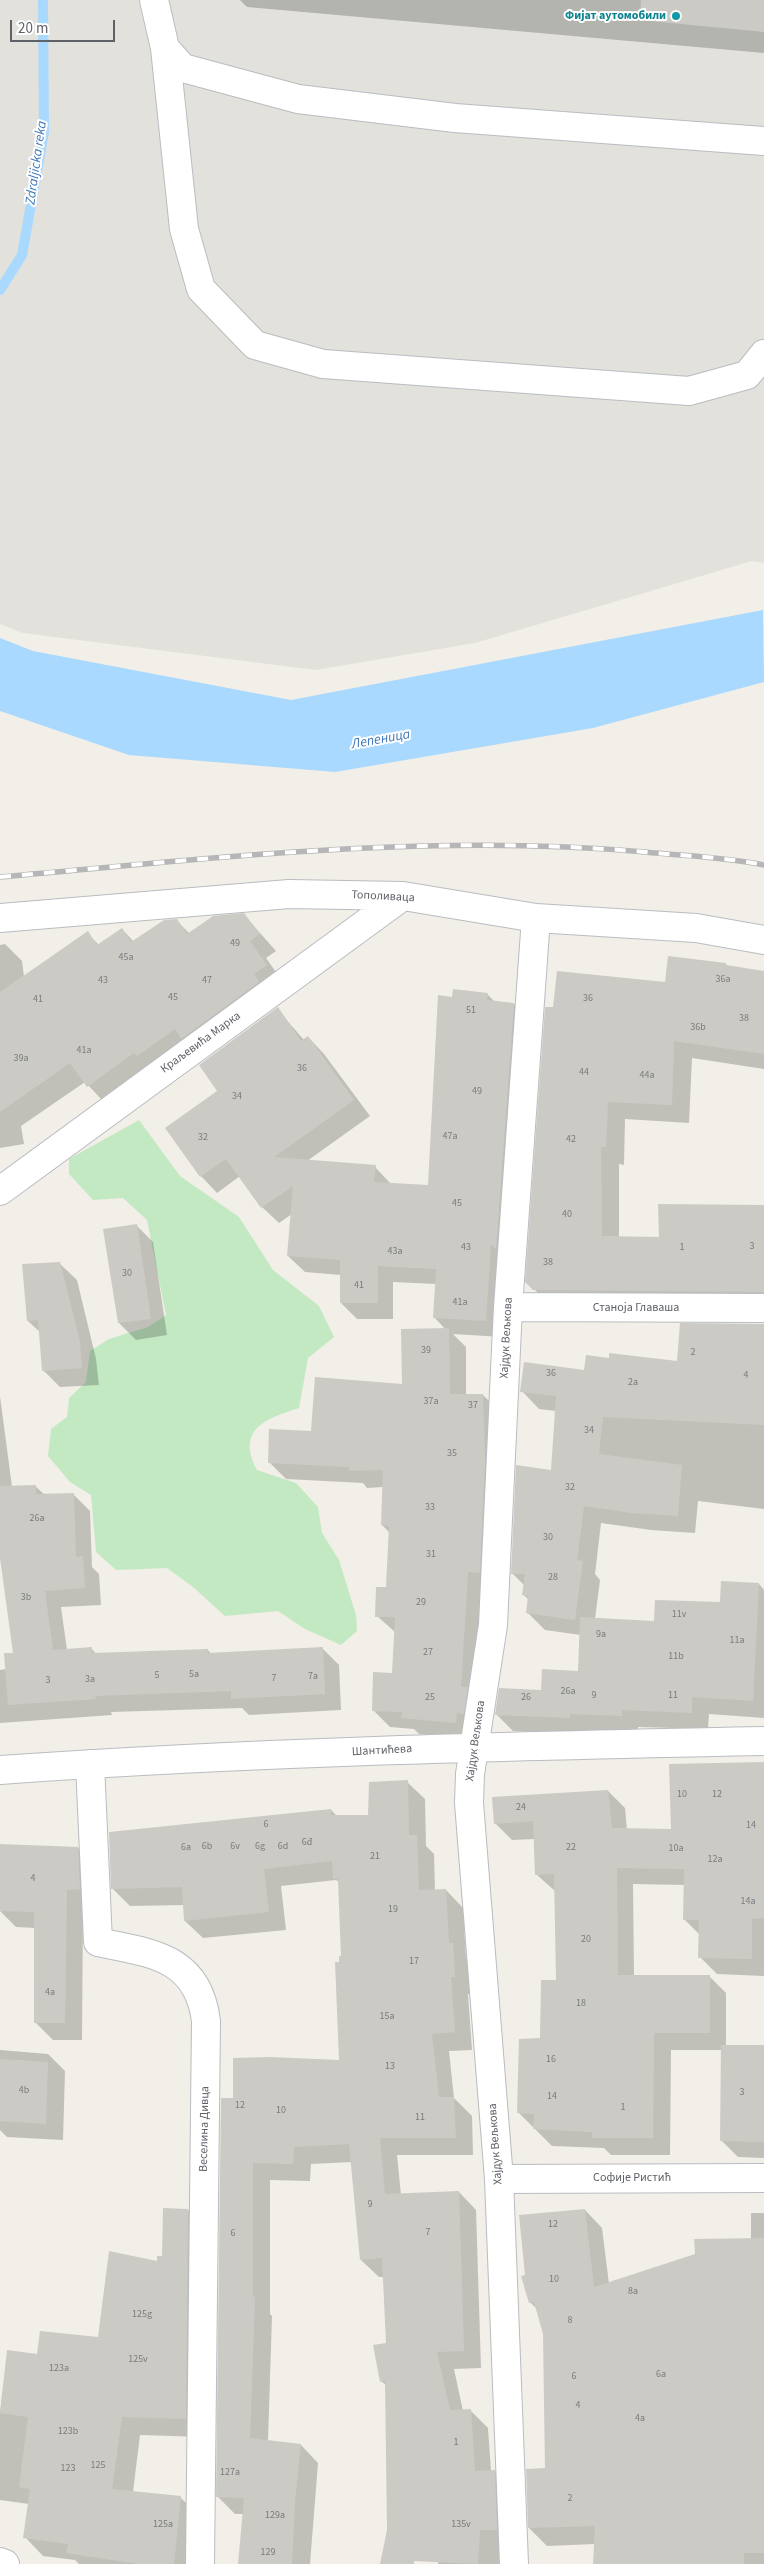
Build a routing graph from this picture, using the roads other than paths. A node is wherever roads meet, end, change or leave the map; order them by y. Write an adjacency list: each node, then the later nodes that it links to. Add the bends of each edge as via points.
1 (154, 0): 2 (street)
2 (165, 48): 3 (street, via 183,68 298,99 454,118); 4 (street, via 184,229 201,290 255,345 323,364 689,391 747,375)
3 (763, 142)
4 (764, 354)
5 (403, 896): 6 (street, Тополиваца, via 289,894); 7 (street, Тополиваца); 9 (street, Краљевића Марка)
6 (0, 918)
7 (536, 918): 8 (street, Тополиваца, via 696,928); 10 (street, Хајдук Вељкова)
8 (764, 940)
9 (0, 1191)
10 (508, 1307): 11 (street, Станоја Главаша); 13 (street, Хајдук Вељкова, via 493,1625)
11 (764, 1308)
12 (764, 1741): 13 (street, Шантићева)
13 (474, 1747): 14 (street, Шантићева); 17 (street, Хајдук Вељкова, via 469,1803)
14 (90, 1764): 15 (street, Шантићева); 20 (street, Веселина Дивца, via 98,1942 161,1956 182,1970 199,1992 206,2014)
15 (0, 1770)
16 (764, 2178): 17 (street, Софије Ристић)
17 (500, 2179): 21 (street, Хајдук Вељкова)
18 (0, 2562): 19 (street)
19 (5, 2564)
20 (200, 2564)
21 (514, 2564)

